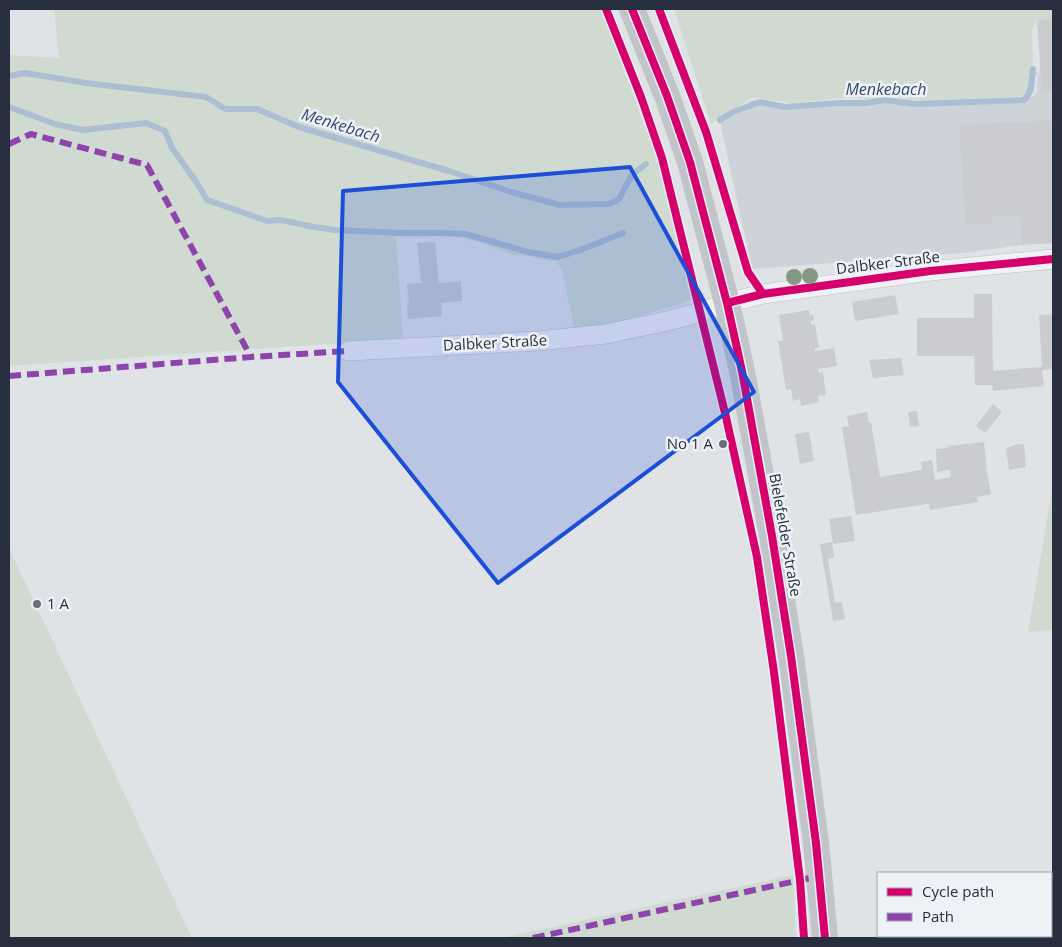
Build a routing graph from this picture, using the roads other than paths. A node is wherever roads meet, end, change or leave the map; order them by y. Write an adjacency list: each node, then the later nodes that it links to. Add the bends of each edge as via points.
1 (632, 9): 3 (main road, Bielefelder Straße, via 684,143)
2 (1053, 259): 3 (street, Dalbker Straße, via 930,271 763,294)
3 (727, 303): 4 (street, Dalbker Straße, via 676,319 606,334 538,342); 5 (main road, Bielefelder Straße, via 772,536 791,656 816,842)
4 (348, 351)
5 (825, 938)

